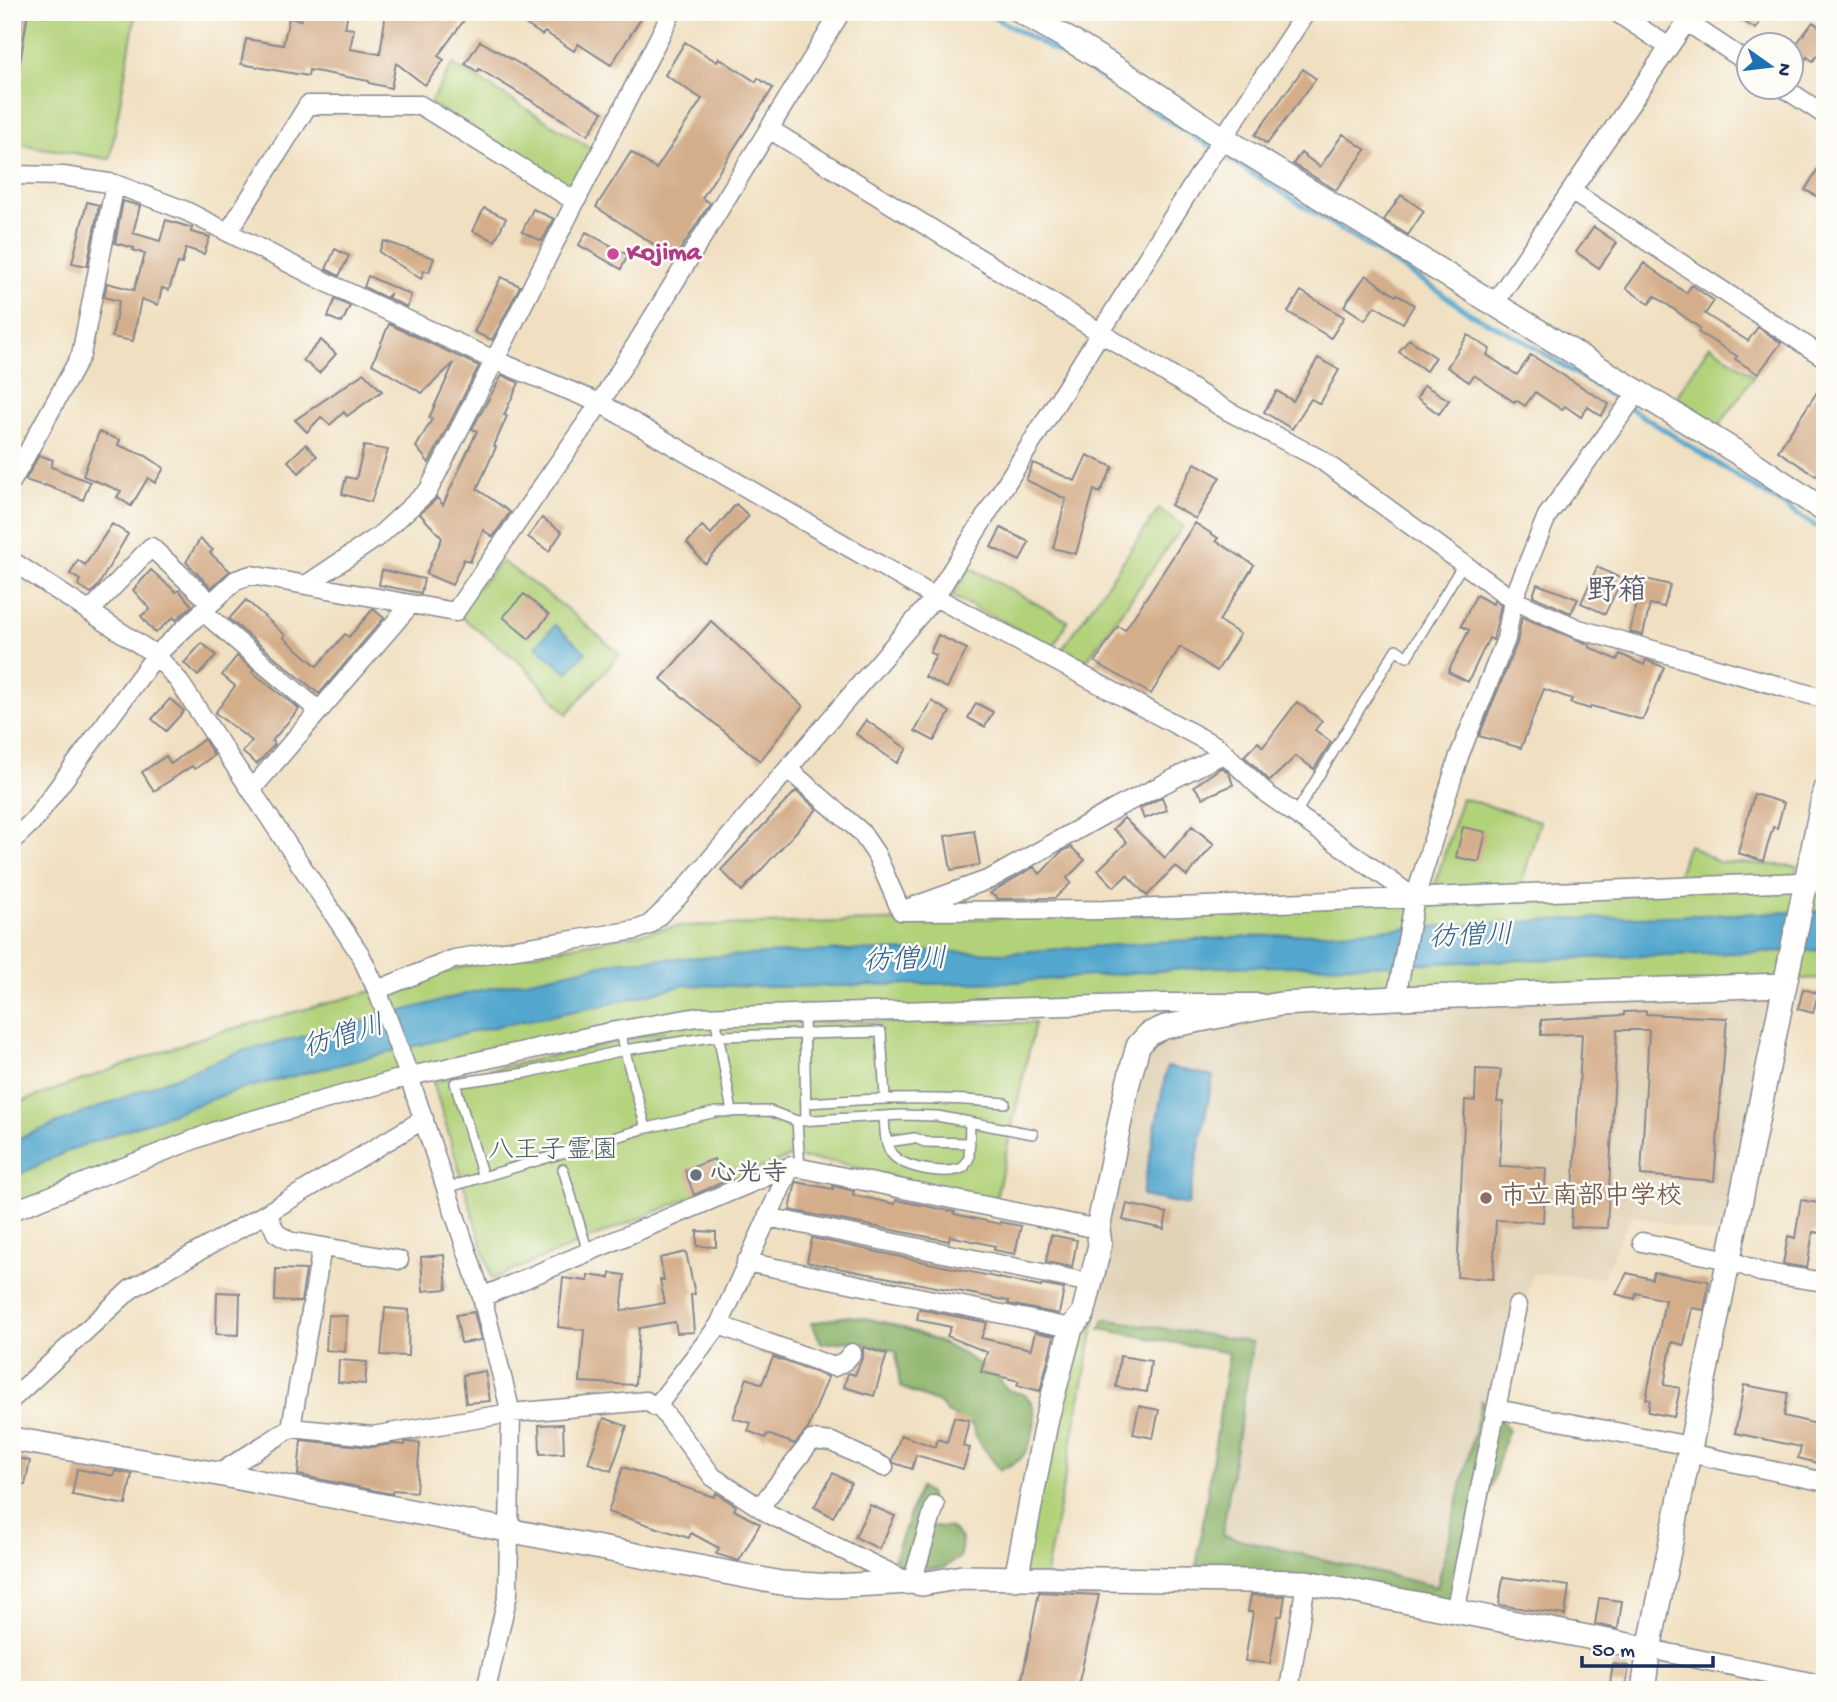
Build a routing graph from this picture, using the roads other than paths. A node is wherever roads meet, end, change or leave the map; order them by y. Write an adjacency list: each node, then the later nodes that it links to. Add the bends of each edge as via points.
1 (841, 12): 11 (street)
2 (1021, 12): 12 (street)
3 (1306, 12): 12 (street)
4 (1616, 12): 7 (street)
5 (669, 13): 16 (street)
6 (1690, 17): 7 (street); 8 (street)
7 (1669, 47): 15 (street)
8 (1736, 54)
9 (1806, 100): 10 (street)
10 (1823, 110)
11 (769, 129): 19 (street); 23 (street)
12 (1224, 136): 18 (street); 19 (street)
13 (12, 175): 14 (street)
14 (115, 184): 17 (street); 24 (street, via 81,355)
15 (1571, 191): 18 (street); 20 (street)
16 (575, 201): 17 (street, via 420,105 308,105); 21 (street)
17 (229, 231): 21 (street)
18 (1494, 304): 22 (street)
19 (1100, 332): 27 (street, via 1228,411 1320,459); 29 (street)
20 (1825, 358)
21 (494, 360): 23 (street); 28 (street, via 428,491 379,536)
22 (1638, 392): 25 (street); 30 (street, via 1547,516)
23 (600, 403): 29 (street); 31 (street, via 455,612)
24 (12, 481)
25 (1825, 511)
26 (12, 561): 33 (street)
27 (1463, 564): 30 (street); 41 (lane, via 1406,657 1396,649)
28 (306, 585): 31 (street); 32 (street, via 251,575 236,579)
29 (935, 597): 37 (street); 38 (street)
30 (1513, 600): 35 (street, via 1579,629); 44 (street, via 1506,639 1459,756)
31 (411, 604): 36 (street)
32 (206, 607): 33 (street, via 151,547); 34 (street); 36 (street)
33 (90, 611): 34 (street)
34 (156, 655): 40 (street, via 178,680); 42 (street, via 34,820)
35 (1825, 699)
36 (319, 711): 40 (street)
37 (1225, 753): 41 (street, via 1267,794); 45 (street, via 990,879)
38 (788, 769): 45 (street, via 861,832); 47 (street, via 649,925 454,959)
39 (1825, 789): 43 (street)
40 (251, 790): 47 (street, via 360,954)
41 (1296, 813): 44 (street)
42 (12, 841)
43 (1815, 881): 44 (street); 46 (street)
44 (1414, 901): 45 (street); 48 (street)
45 (901, 911)
46 (1785, 981): 48 (street); 81 (street)
47 (377, 990): 56 (street)
48 (1395, 998): 49 (street)
49 (1280, 1004): 50 (street, via 1241,1001); 76 (street, via 1165,1027 1138,1046)
50 (804, 1013): 51 (street); 53 (lane)
51 (715, 1016): 52 (street); 54 (lane)
52 (619, 1030): 55 (lane); 56 (street)
53 (805, 1034): 54 (lane); 57 (lane, via 881,1032); 58 (lane)
54 (719, 1036): 55 (lane); 60 (lane)
55 (624, 1050): 65 (lane); 71 (lane, via 526,1073 455,1083)
56 (409, 1073): 62 (street); 73 (street, via 216,1130)
57 (885, 1098): 58 (lane); 59 (lane)
58 (806, 1103): 63 (lane)
59 (1005, 1103)
60 (732, 1112): 63 (lane, via 770,1111); 65 (lane)
61 (884, 1116): 63 (lane); 64 (lane, via 937,1116); 67 (lane)
62 (424, 1119): 72 (street); 74 (street)
63 (802, 1121): 69 (lane)
64 (970, 1122): 66 (lane); 68 (lane)
65 (646, 1128): 71 (lane)
66 (1033, 1134)
67 (887, 1142): 68 (lane, via 915,1138); 68 (lane, via 892,1155 935,1171 964,1167)
68 (970, 1143)
69 (795, 1167): 75 (street); 76 (street); 79 (street)
70 (564, 1169): 79 (lane)
71 (483, 1177): 72 (lane)
72 (446, 1188): 85 (street)
73 (12, 1211)
74 (267, 1213): 78 (street, via 276,1233 289,1241); 90 (street, via 131,1289)
75 (767, 1217): 82 (street); 84 (street)
76 (1098, 1229): 84 (street, via 1100,1245)
77 (1642, 1242): 81 (street)
78 (322, 1247): 80 (street); 94 (street)
79 (588, 1252): 85 (street)
80 (399, 1260)
81 (1729, 1260): 83 (street, via 1760,1272); 96 (street)
82 (746, 1262): 87 (street); 88 (street)
83 (1825, 1282)
84 (1091, 1283): 88 (street, via 1083,1314)
85 (482, 1297): 93 (street)
86 (1517, 1306): 92 (street)
87 (719, 1325): 89 (street, via 834,1367); 91 (street)
88 (1071, 1328): 103 (street, via 1047,1418)
89 (852, 1353)
90 (12, 1399)
91 (656, 1406): 93 (street, via 646,1401); 101 (street, via 713,1476)
92 (1496, 1409): 96 (street); 106 (street)
93 (511, 1413): 94 (street, via 372,1436); 102 (street)
94 (291, 1428): 98 (street)
95 (12, 1439): 98 (street)
96 (1689, 1450): 99 (street); 107 (street)
97 (884, 1467): 101 (street, via 832,1442 812,1440)
98 (218, 1474): 102 (street)
99 (1825, 1482)
100 (935, 1505): 104 (street)
101 (760, 1507): 104 (street)
102 (508, 1531): 104 (street, via 781,1583); 109 (street, via 508,1594)
103 (1016, 1579): 104 (street, via 962,1577); 105 (street)
104 (910, 1582)
105 (1306, 1582): 106 (street); 110 (street)
106 (1455, 1612): 107 (street)
107 (1649, 1649): 108 (street); 111 (street)
108 (1825, 1685)
109 (486, 1690)
110 (1289, 1690)
111 (1643, 1690)

